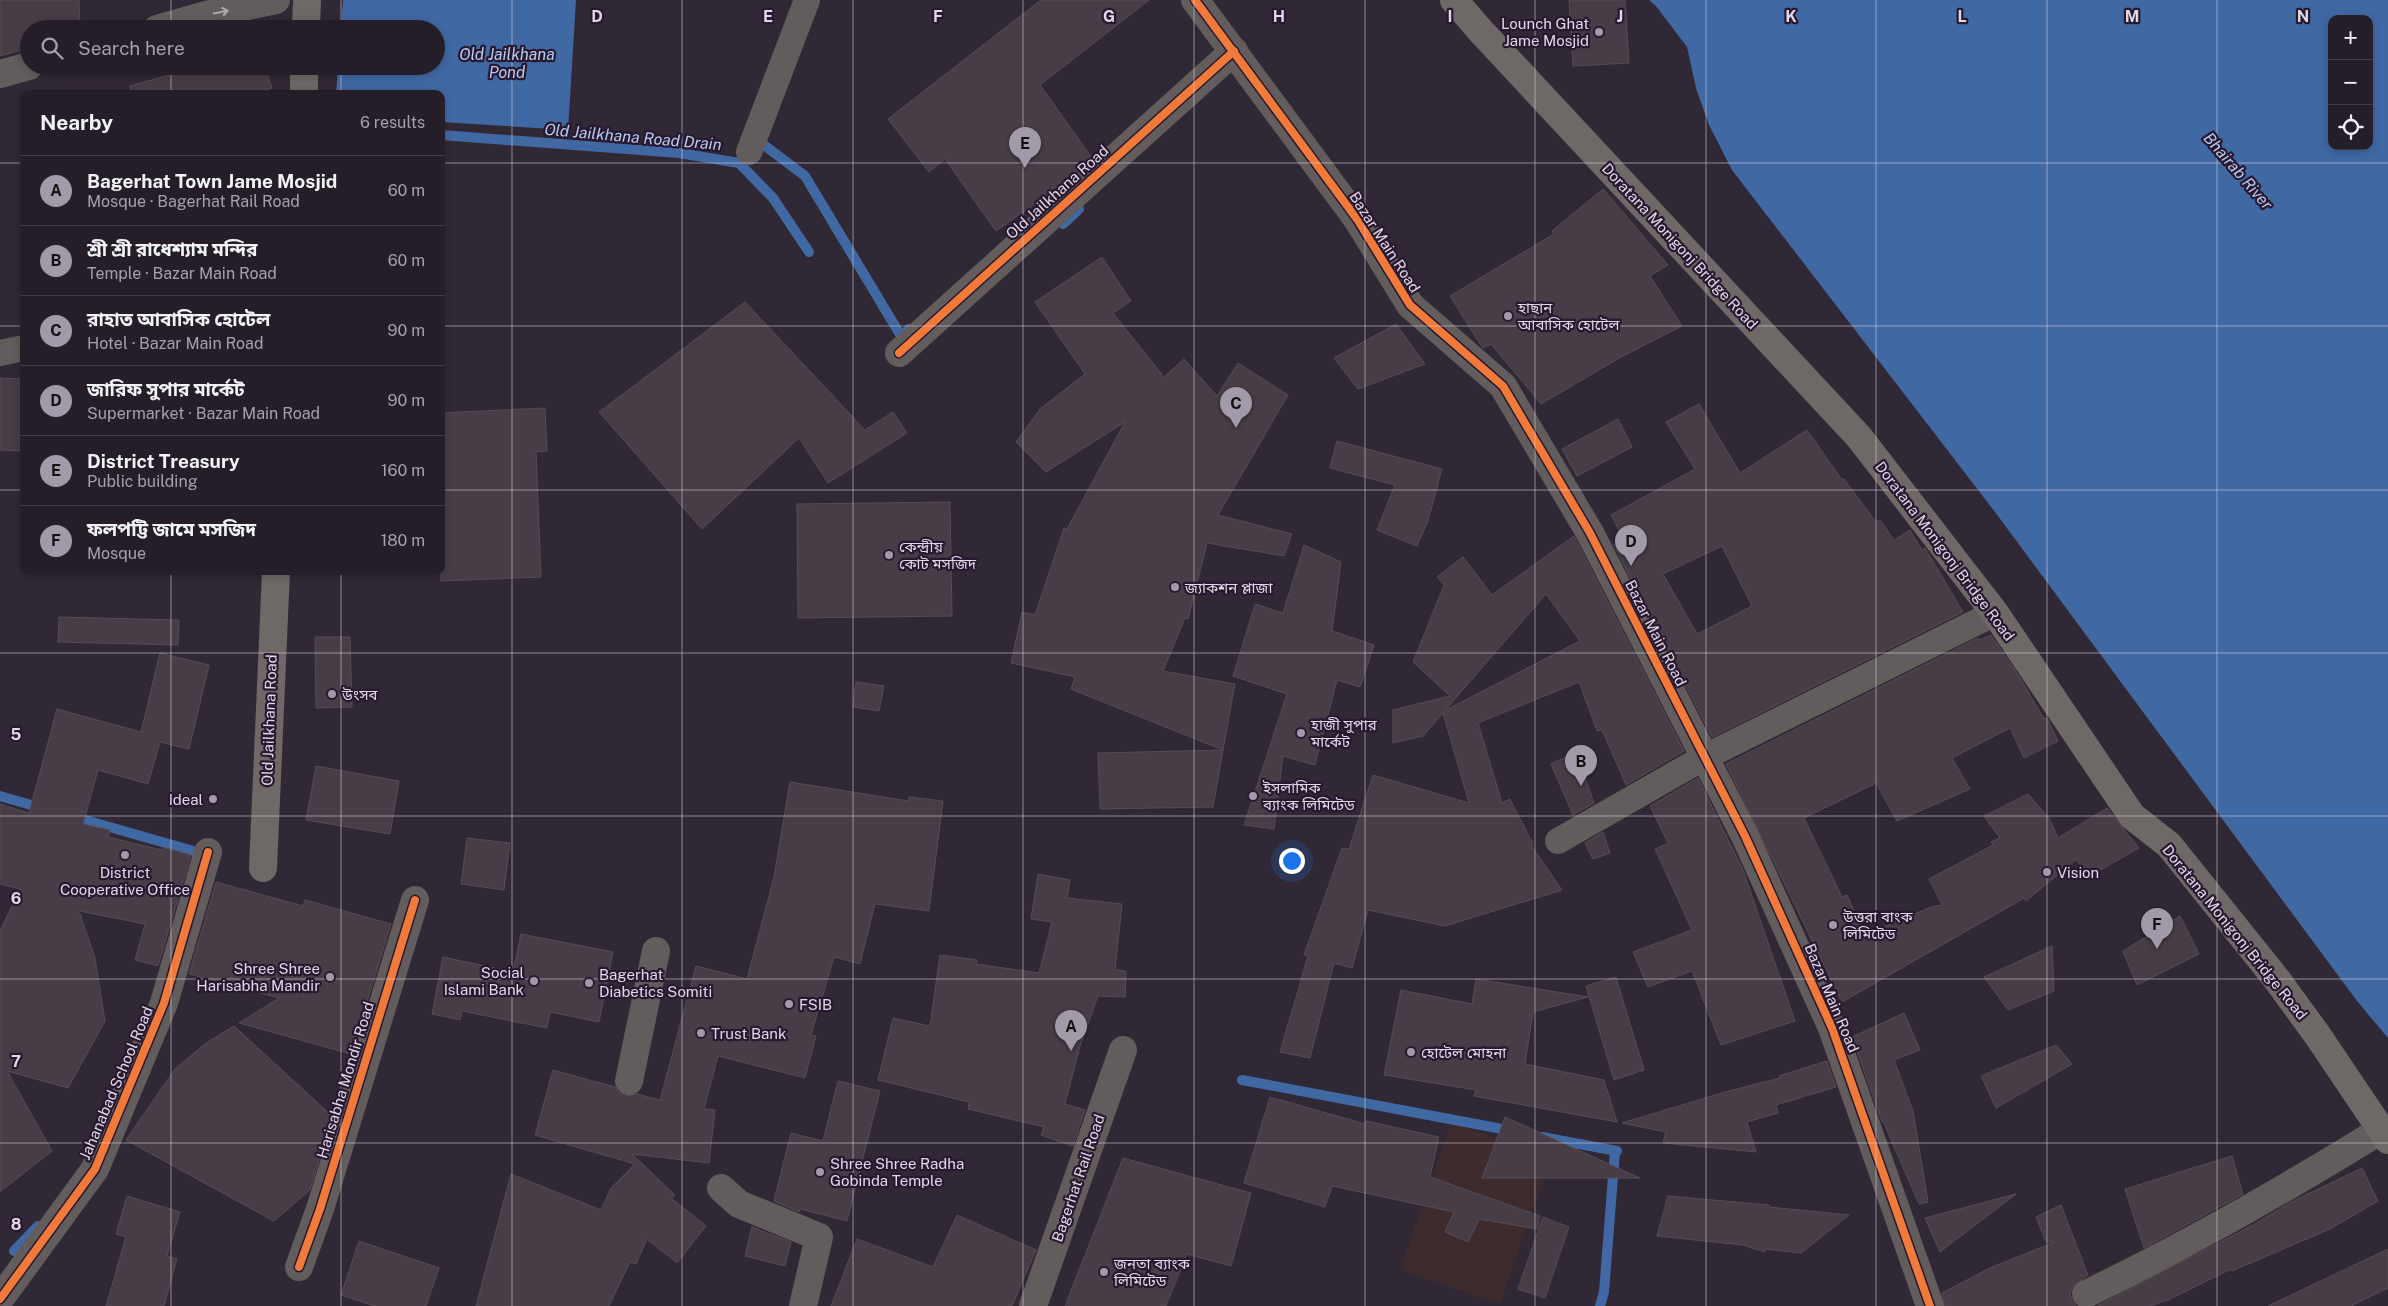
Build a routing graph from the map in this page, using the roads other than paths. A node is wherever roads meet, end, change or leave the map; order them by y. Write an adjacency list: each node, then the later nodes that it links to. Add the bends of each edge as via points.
1 (276, 0): 6 (street, one-way to 1)
2 (307, 0): 7 (main road)
3 (806, 0): 13 (street)
4 (1195, 0): 8 (street, Bazar Main Road)
5 (1454, 0): 18 (main road, Doratana Monigonj Bridge Road, via 1859,437)
6 (188, 20)
7 (306, 20)
8 (1234, 51): 16 (street, Old Jailkhana Road); 19 (street, Bazar Main Road, via 1357,219 1410,305 1503,386 1590,533)
9 (20, 68): 10 (street)
10 (0, 74)
11 (304, 75): 12 (main road)
12 (304, 90)
13 (749, 152)
14 (20, 349): 15 (street)
15 (0, 353)
16 (899, 353)
17 (276, 575): 22 (main road, Old Jailkhana Road)
18 (1995, 613): 19 (street); 27 (main road, Doratana Monigonj Bridge Road, via 2132,816 2169,845 2272,974)
19 (1703, 758): 20 (street); 34 (street, Bazar Main Road, via 1745,836 1832,1028)
20 (1558, 841)
21 (208, 852): 31 (street, Jahanabad School Road, via 164,1003 95,1168)
22 (263, 868)
23 (415, 900): 29 (street, Harisabha Mondir Road)
24 (656, 951): 26 (street)
25 (1123, 1050): 33 (street, Bagerhat Rail Road)
26 (629, 1081)
27 (2384, 1135): 30 (street)
28 (721, 1188): 32 (street, via 739,1204 819,1237)
29 (300, 1267)
30 (2086, 1294)
31 (0, 1300)
32 (803, 1306)
33 (1033, 1306)
34 (1930, 1306)

